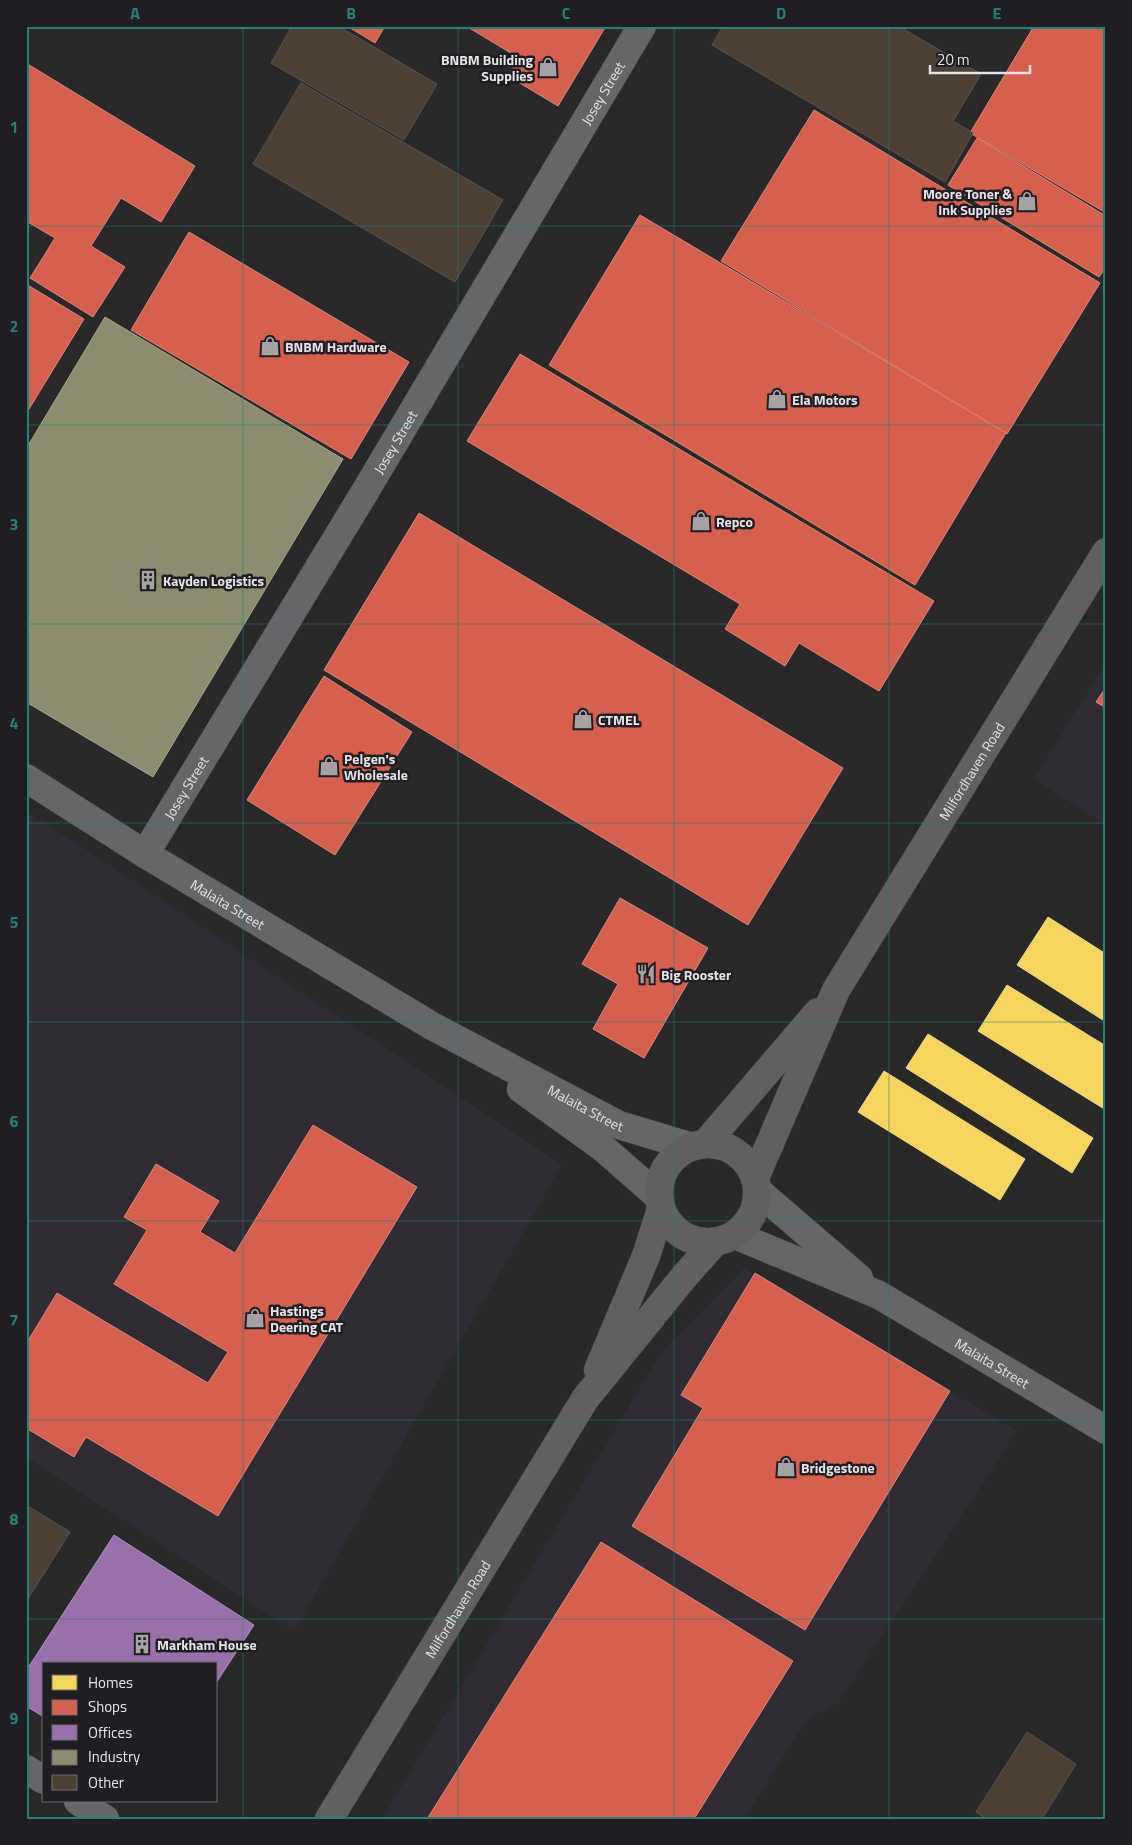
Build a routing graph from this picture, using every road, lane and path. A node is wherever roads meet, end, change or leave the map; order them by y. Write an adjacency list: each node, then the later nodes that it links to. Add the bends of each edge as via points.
1 (642, 26): 4 (street, Josey Street)
2 (1106, 552): 5 (main road, Milfordhaven Road)
3 (26, 778): 4 (street, Malaita Street)
4 (145, 854): 6 (street, Malaita Street)
5 (836, 990): 7 (main road, Milfordhaven Road); 8 (main road, Milfordhaven Road)
6 (432, 1026): 7 (street, Malaita Street, via 619,1125); 9 (street, Malaita Street, via 603,1148)
7 (698, 1145): 8 (main road, via 721,1146 736,1152 748,1163); 9 (main road, via 670,1161 659,1184)
8 (756, 1184): 10 (main road, via 756,1208 748,1223); 11 (street, Malaita Street)
9 (660, 1203): 10 (main road, via 668,1222 688,1238 701,1242); 12 (main road, Milfordhaven Road, via 646,1256)
10 (725, 1238): 11 (street, Malaita Street); 12 (main road, Milfordhaven Road, via 683,1278)
11 (879, 1295): 13 (street, Malaita Street)
12 (585, 1400): 18 (main road, Milfordhaven Road)
13 (1106, 1430)
14 (26, 1769): 15 (street)
15 (42, 1779)
16 (80, 1802): 17 (street)
17 (105, 1819)
18 (330, 1819)

